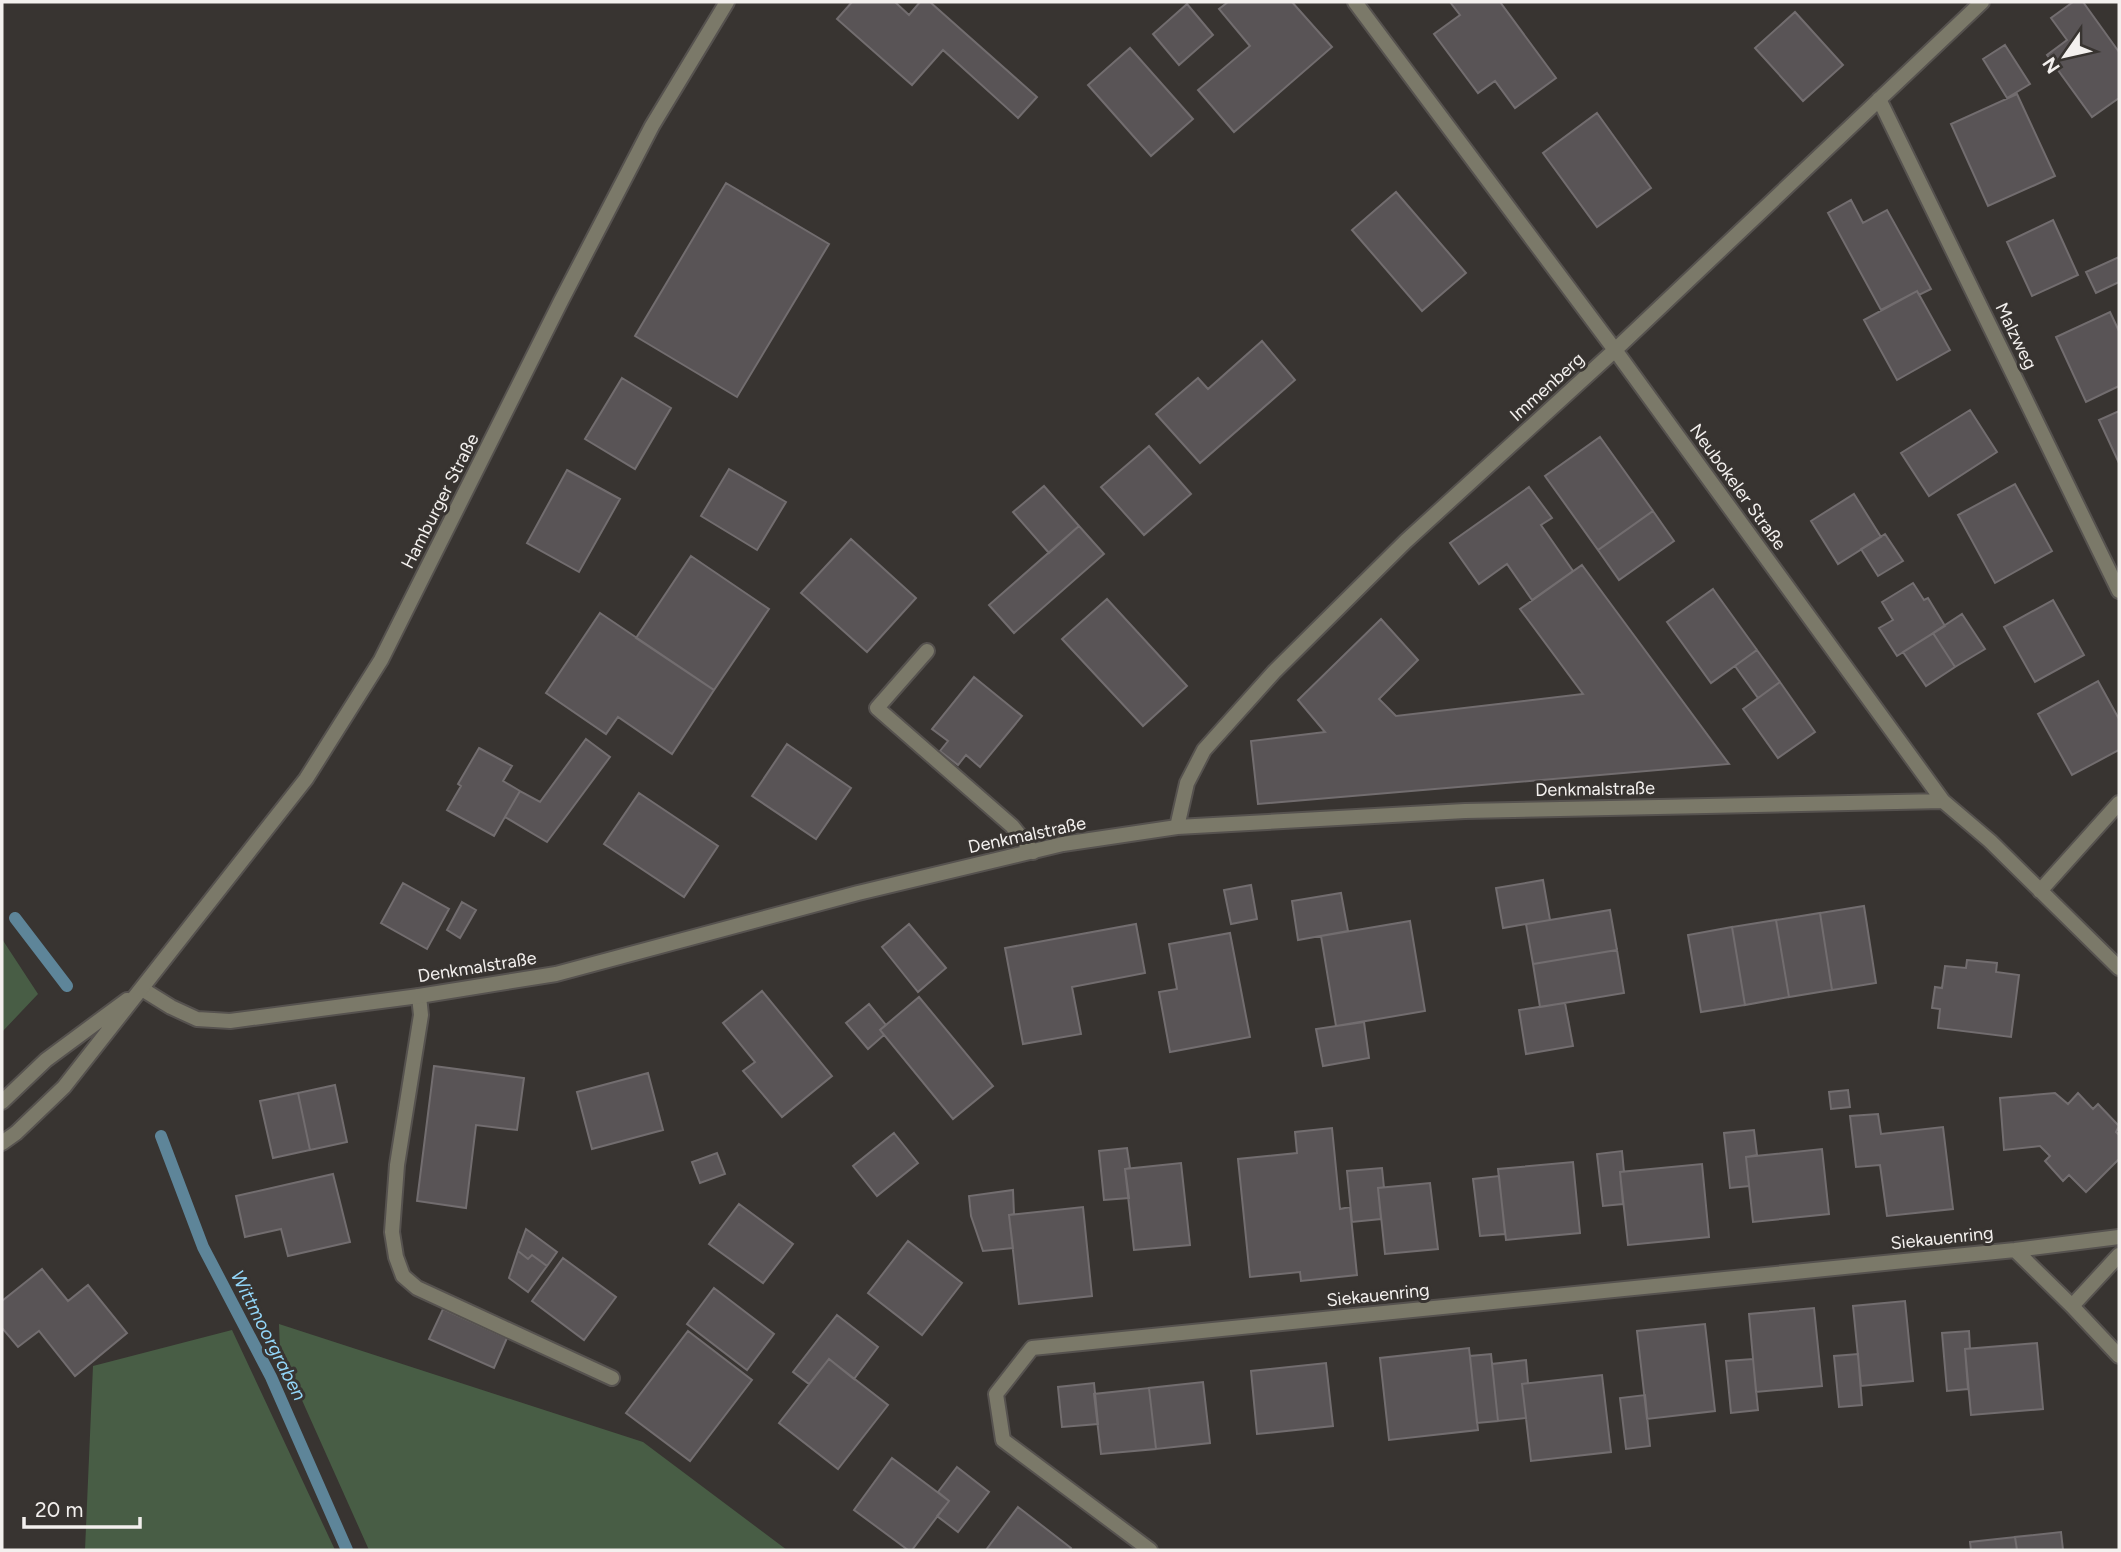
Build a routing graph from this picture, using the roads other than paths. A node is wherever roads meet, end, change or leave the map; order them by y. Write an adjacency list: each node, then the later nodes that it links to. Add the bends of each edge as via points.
1 (726, 2): 14 (street, Hamburger Straße, via 652,126 381,660 306,779)
2 (1354, 2): 5 (street, Neubokeler Straße)
3 (1982, 2): 4 (street, Immenberg)
4 (1879, 99): 5 (street, Immenberg); 6 (street, Malzweg)
5 (1615, 351): 8 (street, Neubokeler Straße); 10 (street, Immenberg, via 1406,541 1274,671 1204,750 1187,783)
6 (2119, 591)
7 (927, 651): 11 (street, via 877,708 1012,826)
8 (1943, 801): 10 (street, Denkmalstraße, via 1465,811); 12 (street, Neubokeler Straße)
9 (2119, 803): 12 (street)
10 (1177, 827): 11 (street, Denkmalstraße)
11 (1033, 852): 15 (street, Denkmalstraße, via 858,893 556,974)
12 (2040, 891): 13 (street, Neubokeler Straße)
13 (2119, 968)
14 (142, 989): 15 (street, Denkmalstraße, via 197,1019 230,1021); 16 (street, Hamburger Straße, via 46,1060); 17 (street, Hamburger Straße, via 64,1087)
15 (419, 996): 23 (street, via 421,1015 397,1165 392,1232 402,1276 417,1288)
16 (2, 1102)
17 (2, 1143)
18 (2119, 1237): 19 (street, Siekauenring)
19 (2015, 1250): 21 (street, Siekauenring); 24 (street, Siekauenring, via 1032,1349 996,1394 1003,1440)
20 (2119, 1255): 21 (street)
21 (2072, 1306): 22 (street, Siekauenring)
22 (2119, 1356)
23 (612, 1378)
24 (1150, 1550)

